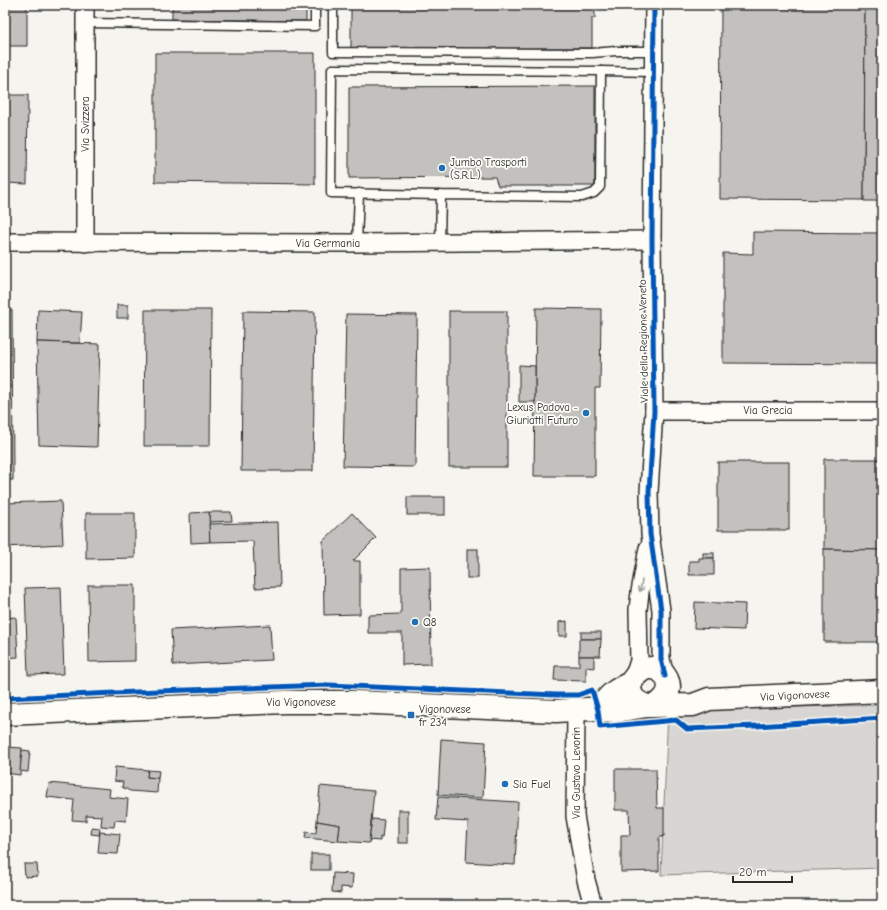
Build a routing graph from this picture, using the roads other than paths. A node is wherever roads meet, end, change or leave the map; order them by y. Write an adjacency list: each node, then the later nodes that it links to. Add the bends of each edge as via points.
1 (85, 5): 5 (street, Via Svizzera)
2 (315, 5): 5 (lane, via 315,26)
3 (333, 5): 6 (lane, via 333,52)
4 (654, 5): 6 (street, Viale della Regione Veneto)
5 (85, 23): 13 (street, Via Svizzera)
6 (654, 51): 8 (street, Viale della Regione Veneto)
7 (601, 71): 8 (lane); 9 (lane, via 332,69 331,193); 10 (lane, via 600,187 594,193 582,197)
8 (654, 72): 11 (street, Viale della Regione Veneto)
9 (359, 193): 10 (lane); 14 (lane)
10 (441, 195): 15 (lane)
11 (652, 240): 15 (street, Via Germania); 16 (street, Viale della Regione Veneto)
12 (5, 242): 13 (street, Via Germania)
13 (85, 243): 14 (street, Via Germania)
14 (357, 243): 15 (street, Via Germania)
15 (440, 243)
16 (654, 411): 17 (street, Via Grecia); 18 (street, Viale della Regione Veneto, via 649,492)
17 (882, 411)
18 (650, 534): 19 (street, Viale della Regione Veneto, one-way to 19, via 638,610 639,661); 20 (street, Viale della Regione Veneto, via 661,610 661,659)
19 (633, 679): 20 (main road, Via Vigonovese, via 639,671 653,668 660,671); 23 (main road, via 631,690 636,701); 24 (main road, Via Vigonovese, via 609,695)
20 (667, 681): 22 (main road, Via Vigonovese); 23 (main road, via 667,695 663,700)
21 (882, 691): 22 (main road, Via Vigonovese)
22 (709, 699): 23 (main road, Via Vigonovese, via 693,705)
23 (650, 706): 24 (main road, Via Vigonovese, via 615,711)
24 (598, 710): 25 (main road, Via Vigonovese)
25 (576, 711): 26 (main road, Via Vigonovese, via 294,702); 27 (street, Via Gustavo Levorin, via 575,816)
26 (5, 714)
27 (592, 905)

